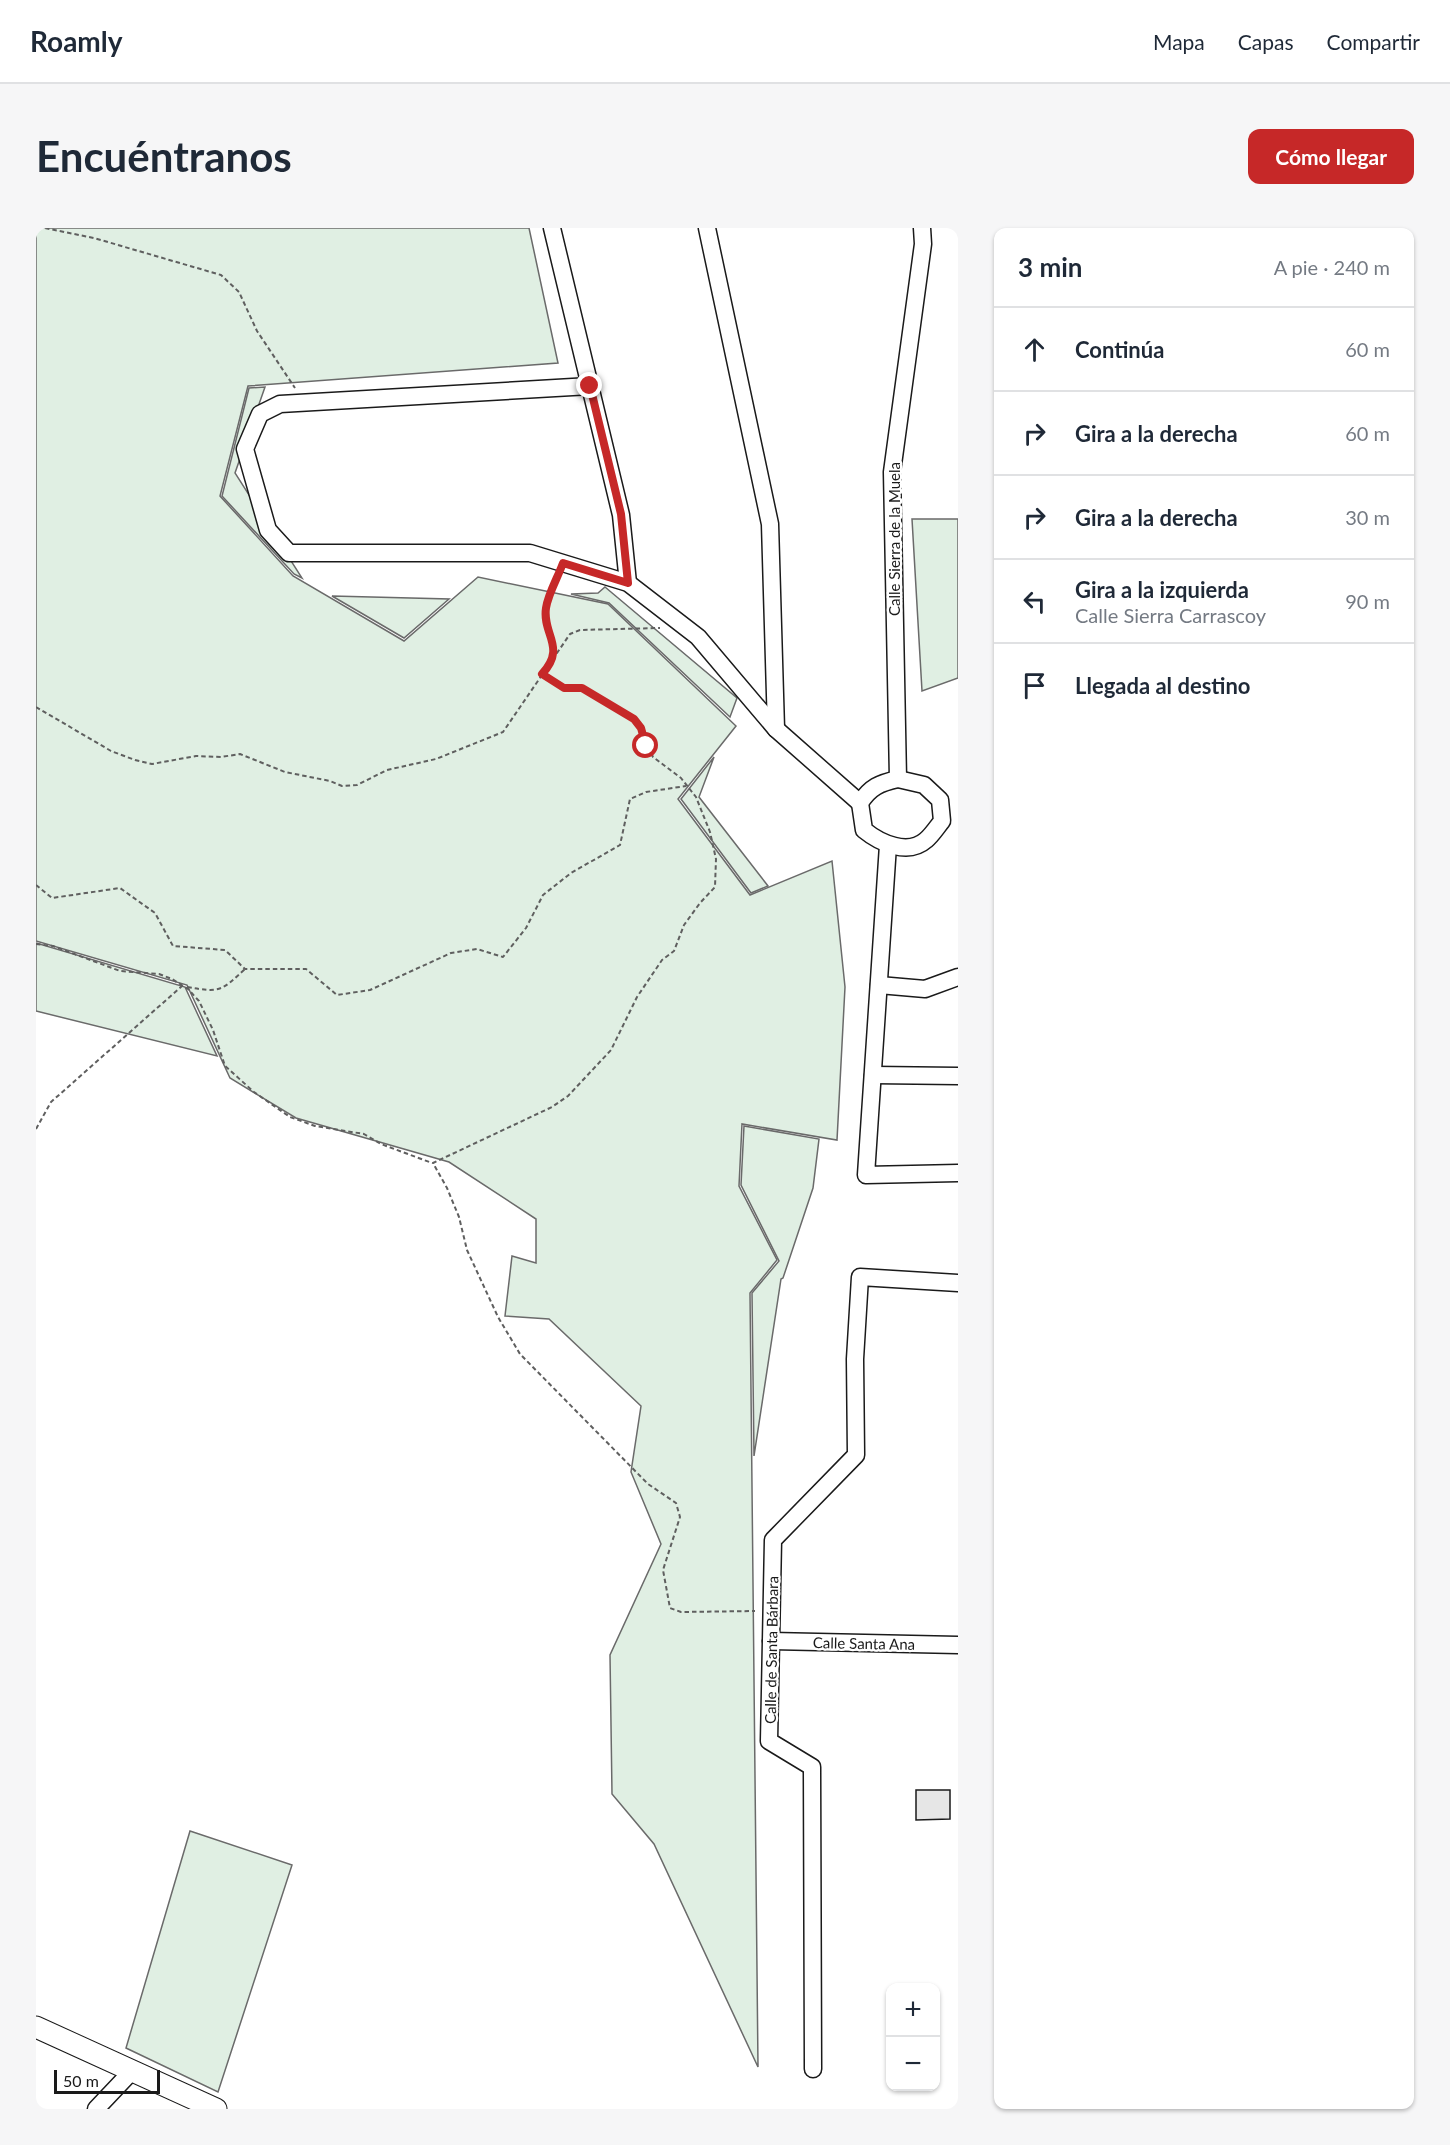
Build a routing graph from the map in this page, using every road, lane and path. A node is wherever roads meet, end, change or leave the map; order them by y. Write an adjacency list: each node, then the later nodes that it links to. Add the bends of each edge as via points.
1 (45, 228): 6 (path, via 221,275 239,292 272,356)
2 (552, 228): 5 (street)
3 (707, 228): 13 (street, via 770,524)
4 (922, 228): 14 (street, Calle Sierra de la Muela, via 892,472)
5 (590, 386): 6 (street); 8 (street, via 621,514)
6 (305, 402): 7 (street, via 280,404 260,414 245,449 268,530 289,553 530,553)
7 (563, 563): 8 (street); 10 (path, via 546,608 554,644)
8 (628, 583): 9 (street)
9 (687, 628): 10 (path, via 580,630 570,634); 13 (street)
10 (553, 663): 11 (path)
11 (542, 674): 12 (path, via 503,732 436,759 387,770 357,785 342,786 285,772 240,754 152,764 135,760 111,751); 15 (path, via 564,688 582,688 634,719 653,757)
12 (36, 707)
13 (776, 729): 16 (street)
14 (898, 779): 16 (street, via 874,787); 17 (street, via 924,785 940,800)
15 (687, 786): 22 (path, via 646,792 630,799 620,845 570,873 543,895 526,928 503,957 477,949 451,953 370,990 336,995 306,969); 29 (path, via 696,797 710,832 716,859 715,887 684,925 674,951 662,960 637,997 611,1050 568,1096 552,1107)
16 (860, 803): 19 (street, via 864,830)
17 (942, 820): 18 (street); 19 (street, via 925,842 904,847)
18 (958, 825)
19 (888, 845): 24 (street)
20 (36, 885): 22 (path, via 52,898 120,888 155,913 173,946 225,950)
21 (36, 944): 25 (path, via 54,946 120,971 159,974)
22 (245, 969): 25 (path, via 226,987 213,992)
23 (958, 977): 24 (street, via 925,989)
24 (879, 985): 26 (street)
25 (182, 986): 28 (path, via 51,1102); 29 (path, via 199,1000 225,1066 254,1092 290,1117 315,1126 364,1134)
26 (873, 1075): 27 (street); 30 (street, via 866,1174)
27 (958, 1076)
28 (36, 1129)
29 (433, 1163): 32 (path, via 459,1217 467,1250 520,1354 648,1484 676,1503 680,1517 663,1570 670,1608 681,1612)
30 (958, 1173)
31 (958, 1282): 32 (street, Calle de Santa Bárbara, via 860,1277 855,1359 856,1455 773,1540)
32 (771, 1611): 33 (street, Calle de Santa Bárbara)
33 (771, 1641): 34 (street, Calle Santa Ana); 36 (street, Calle de Santa Bárbara, via 769,1741 812,1767)
34 (958, 1645)
35 (36, 2027): 37 (main road)
36 (813, 2069)
37 (132, 2070): 38 (street); 39 (main road)
38 (96, 2109)
39 (216, 2109)

